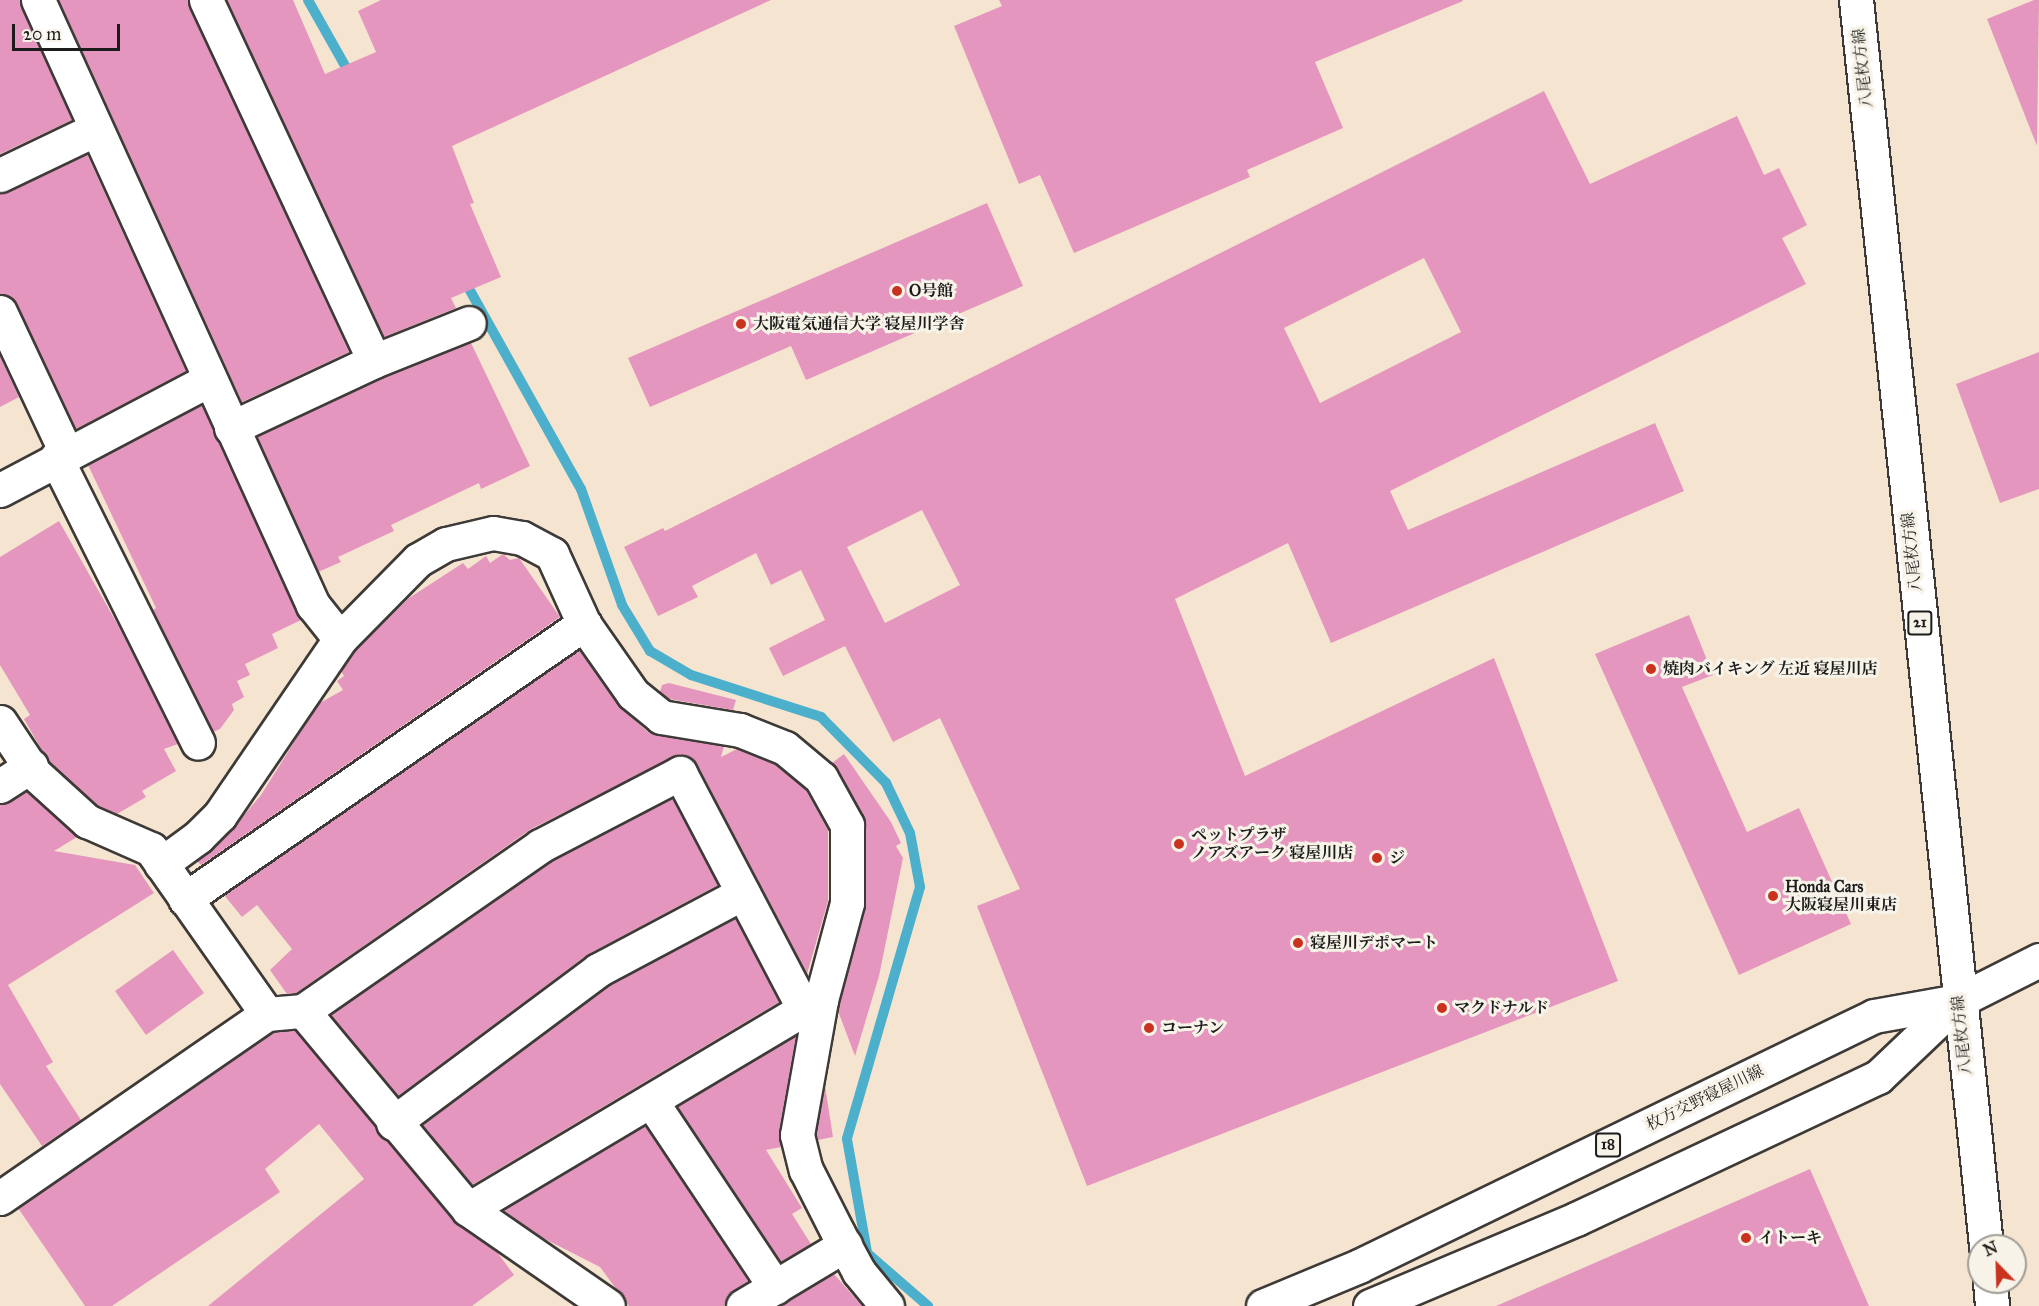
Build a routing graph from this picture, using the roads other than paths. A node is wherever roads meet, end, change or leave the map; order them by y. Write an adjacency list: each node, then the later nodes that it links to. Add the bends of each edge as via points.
1 (38, 0): 4 (street)
2 (206, 0): 8 (street)
3 (1856, 0): 23 (street, 八尾枚方線 / 21)
4 (96, 129): 5 (street); 9 (street)
5 (0, 175)
6 (0, 312): 11 (street)
7 (469, 323): 8 (street)
8 (374, 361): 10 (street)
9 (209, 380): 10 (street); 11 (street)
10 (231, 428): 14 (street, via 313,605)
11 (61, 455): 12 (street); 16 (street)
12 (0, 490)
13 (584, 624): 14 (street, via 552,554 522,538 493,533 446,544 418,560); 21 (street); 24 (street, via 633,694 661,717 740,730 785,748 821,778 847,825 847,903)
14 (340, 639): 19 (street, via 219,815 198,837)
15 (0, 722): 17 (street)
16 (198, 743)
17 (31, 766): 18 (street); 19 (street, via 87,820 151,849)
18 (0, 786)
19 (161, 864): 21 (street)
20 (743, 893): 24 (street); 25 (street, via 680,773 540,846); 28 (street, via 598,970)
21 (185, 899): 26 (street)
22 (2039, 960): 23 (street, 枚方交野寝屋川線 / 18)
23 (1958, 1001): 31 (street, 八尾枚方線 / 21); 37 (street, 枚方交野寝屋川線 / 18, via 1874,1016 1359,1266); 38 (street, 枚方交野寝屋川線 / 18, via 1878,1077 1576,1219)
24 (813, 1004): 27 (street); 32 (street, via 797,1135 806,1170)
25 (303, 1011): 26 (street); 28 (street)
26 (267, 1014): 29 (street)
27 (651, 1101): 30 (street); 33 (street)
28 (393, 1122): 30 (street)
29 (0, 1198)
30 (468, 1209): 34 (street)
31 (1985, 1234)
32 (845, 1245): 33 (street); 36 (street, via 859,1272)
33 (775, 1287): 35 (street)
34 (608, 1306)
35 (743, 1306)
36 (887, 1306)
37 (1263, 1306)
38 (1370, 1306)

